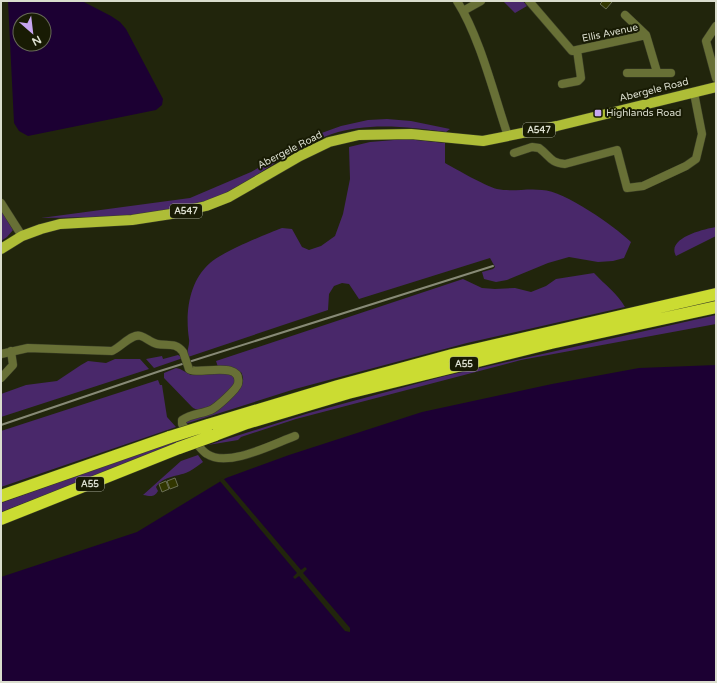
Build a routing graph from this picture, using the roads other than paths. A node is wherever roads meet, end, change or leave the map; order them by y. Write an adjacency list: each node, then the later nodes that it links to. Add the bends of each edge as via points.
1 (457, 1): 4 (street)
2 (481, 1): 4 (street)
3 (529, 1): 8 (street, Ellis Avenue, via 572,51)
4 (463, 11): 16 (street)
5 (625, 16): 7 (street, Ellis Avenue)
6 (716, 26): 12 (street, via 706,41)
7 (646, 35): 8 (street, Ellis Avenue); 9 (street, Ellis Avenue)
8 (577, 50): 13 (street, via 581,78)
9 (657, 72): 10 (street); 11 (street)
10 (671, 72)
11 (627, 73)
12 (716, 78)
13 (562, 84)
14 (716, 87): 15 (main road, Abergele Road / A547)
15 (694, 93): 16 (main road, Abergele Road / A547); 17 (street, via 702,134 696,159 644,186 627,188 617,150 573,163 557,164 548,159 539,148 532,147)
16 (508, 136): 19 (main road, Abergele Road / A547, via 482,141 411,134 359,135 329,142 228,197 206,206 132,220 60,224)
17 (514, 153)
18 (1, 203): 19 (street)
19 (22, 236): 20 (main road, Abergele Road / A547)
20 (1, 248)
21 (716, 294): 26 (highway, A55, via 452,355 338,386)
22 (713, 308): 26 (highway, A55, via 551,343 348,393 247,423)
23 (11, 351): 24 (street); 25 (street, via 13,365); 27 (street, bridge, via 28,348 112,351 133,336 141,335 157,344 176,346 183,352 192,371 213,369 231,371 236,375 238,380 234,391 213,409 182,420 182,424 207,454 231,459)
24 (1, 354)
25 (1, 378)
26 (212, 430): 28 (highway, A55, bridge, via 170,437); 29 (highway, A55, bridge, via 179,448)
27 (295, 436)
28 (1, 496)
29 (1, 519)

